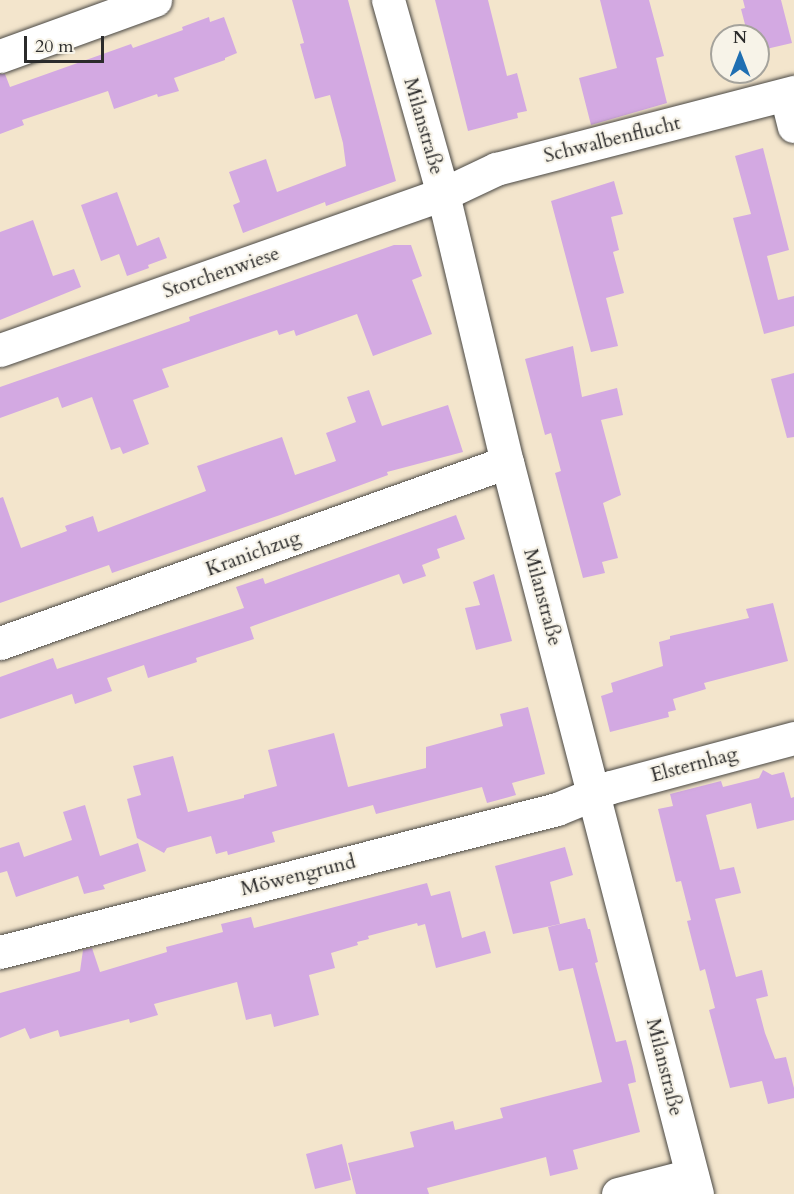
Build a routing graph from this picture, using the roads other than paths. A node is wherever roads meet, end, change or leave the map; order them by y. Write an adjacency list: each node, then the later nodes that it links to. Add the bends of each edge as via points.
1 (155, 0): 3 (street)
2 (388, 0): 6 (street, Milanstraße)
3 (0, 56)
4 (790, 94): 5 (street, Schwalbenflucht); 6 (street, Schwalbenflucht, via 496,169)
5 (794, 126)
6 (443, 194): 7 (street, Storchenwiese); 8 (street, Milanstraße)
7 (0, 350)
8 (507, 462): 9 (street, Kranichzug); 11 (street, Milanstraße)
9 (0, 643)
10 (794, 738): 11 (street, Elsternhag)
11 (595, 793): 12 (street, Möwengrund, via 557,808); 13 (street, Milanstraße)
12 (0, 952)
13 (694, 1184): 14 (street)
14 (618, 1194)

